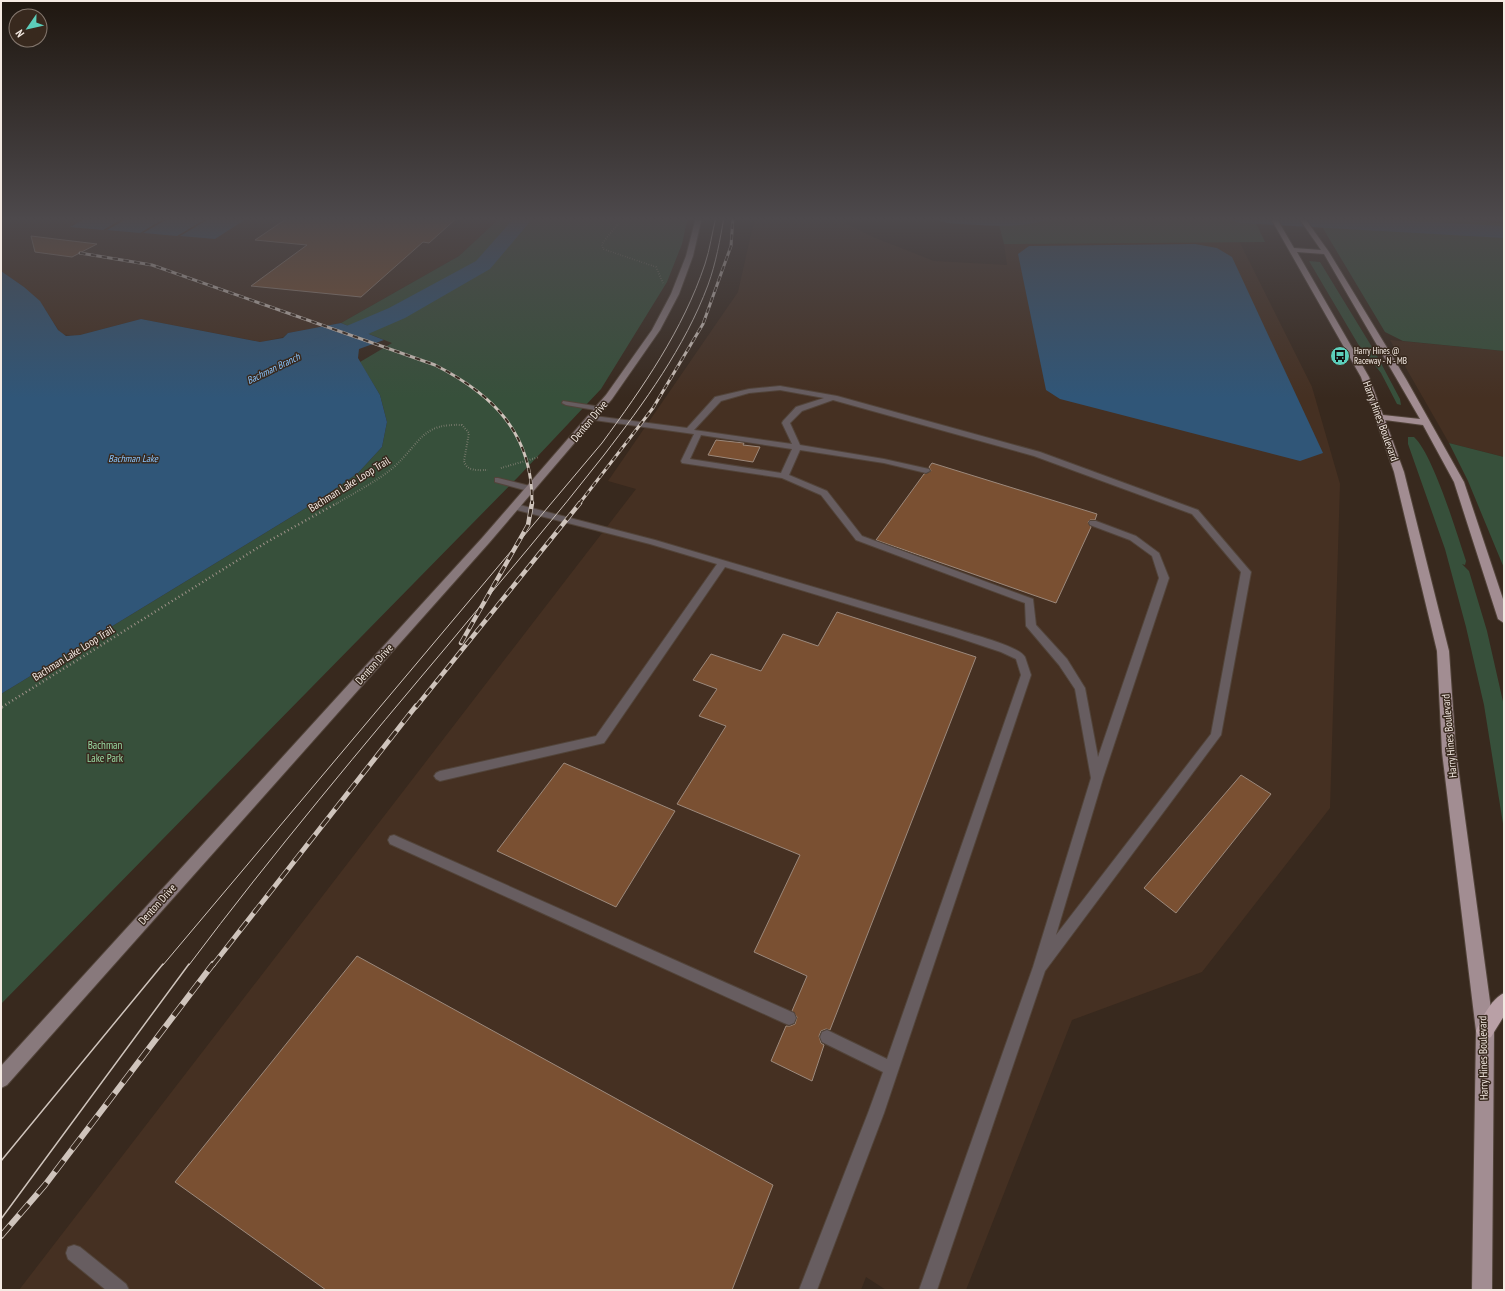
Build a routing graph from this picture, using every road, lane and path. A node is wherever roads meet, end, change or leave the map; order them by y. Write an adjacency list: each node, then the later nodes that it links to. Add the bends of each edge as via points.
1 (662, 277): 5 (path)
2 (681, 277): 8 (main road, Denton Drive, via 648,341)
3 (1308, 277): 9 (main road, Harry Hines Boulevard, via 1365,377)
4 (1341, 277): 10 (main road)
5 (661, 288)
6 (834, 398): 11 (lane, via 780,388 749,391 718,399); 13 (lane, via 799,409 786,423); 29 (lane, via 1038,454 1195,512 1246,572 1216,735)
7 (566, 403): 8 (lane)
8 (597, 413): 11 (lane); 20 (main road, Denton Drive)
9 (1380, 417): 10 (main road); 32 (main road, Harry Hines Boulevard, via 1399,472 1443,651 1449,752)
10 (1427, 423): 24 (main road, via 1459,482)
11 (689, 431): 12 (lane)
12 (699, 432): 13 (lane); 18 (lane, via 685,461)
13 (797, 447): 17 (lane); 18 (lane)
14 (540, 457): 15 (path)
15 (495, 469)
16 (490, 470): 25 (path, Bachman Lake Loop Trail, via 471,470 465,466 463,459 469,433 462,425 445,424 432,428 386,473 267,542)
17 (926, 471)
18 (784, 476): 27 (lane, via 824,493 859,538 1030,601 1031,626 1063,662 1080,688)
19 (498, 480): 20 (lane)
20 (531, 489): 21 (main road, Denton Drive)
21 (516, 506): 23 (lane); 35 (main road, Denton Drive)
22 (1093, 523): 27 (lane, via 1133,538 1156,555 1164,578)
23 (723, 563): 26 (lane, via 600,740); 34 (lane, via 1005,649 1020,657 1026,675)
24 (1504, 619)
25 (1, 708)
26 (440, 776)
27 (1097, 778): 29 (lane)
28 (394, 840): 31 (lane)
29 (1040, 967): 39 (lane)
30 (1504, 1002): 32 (highway)
31 (789, 1018)
32 (1485, 1031): 40 (main road, Harry Hines Boulevard)
33 (827, 1036): 34 (lane)
34 (891, 1068): 38 (lane)
35 (1, 1080)
36 (74, 1253): 37 (lane)
37 (120, 1290)
38 (808, 1290)
39 (928, 1290)
40 (1482, 1290)

